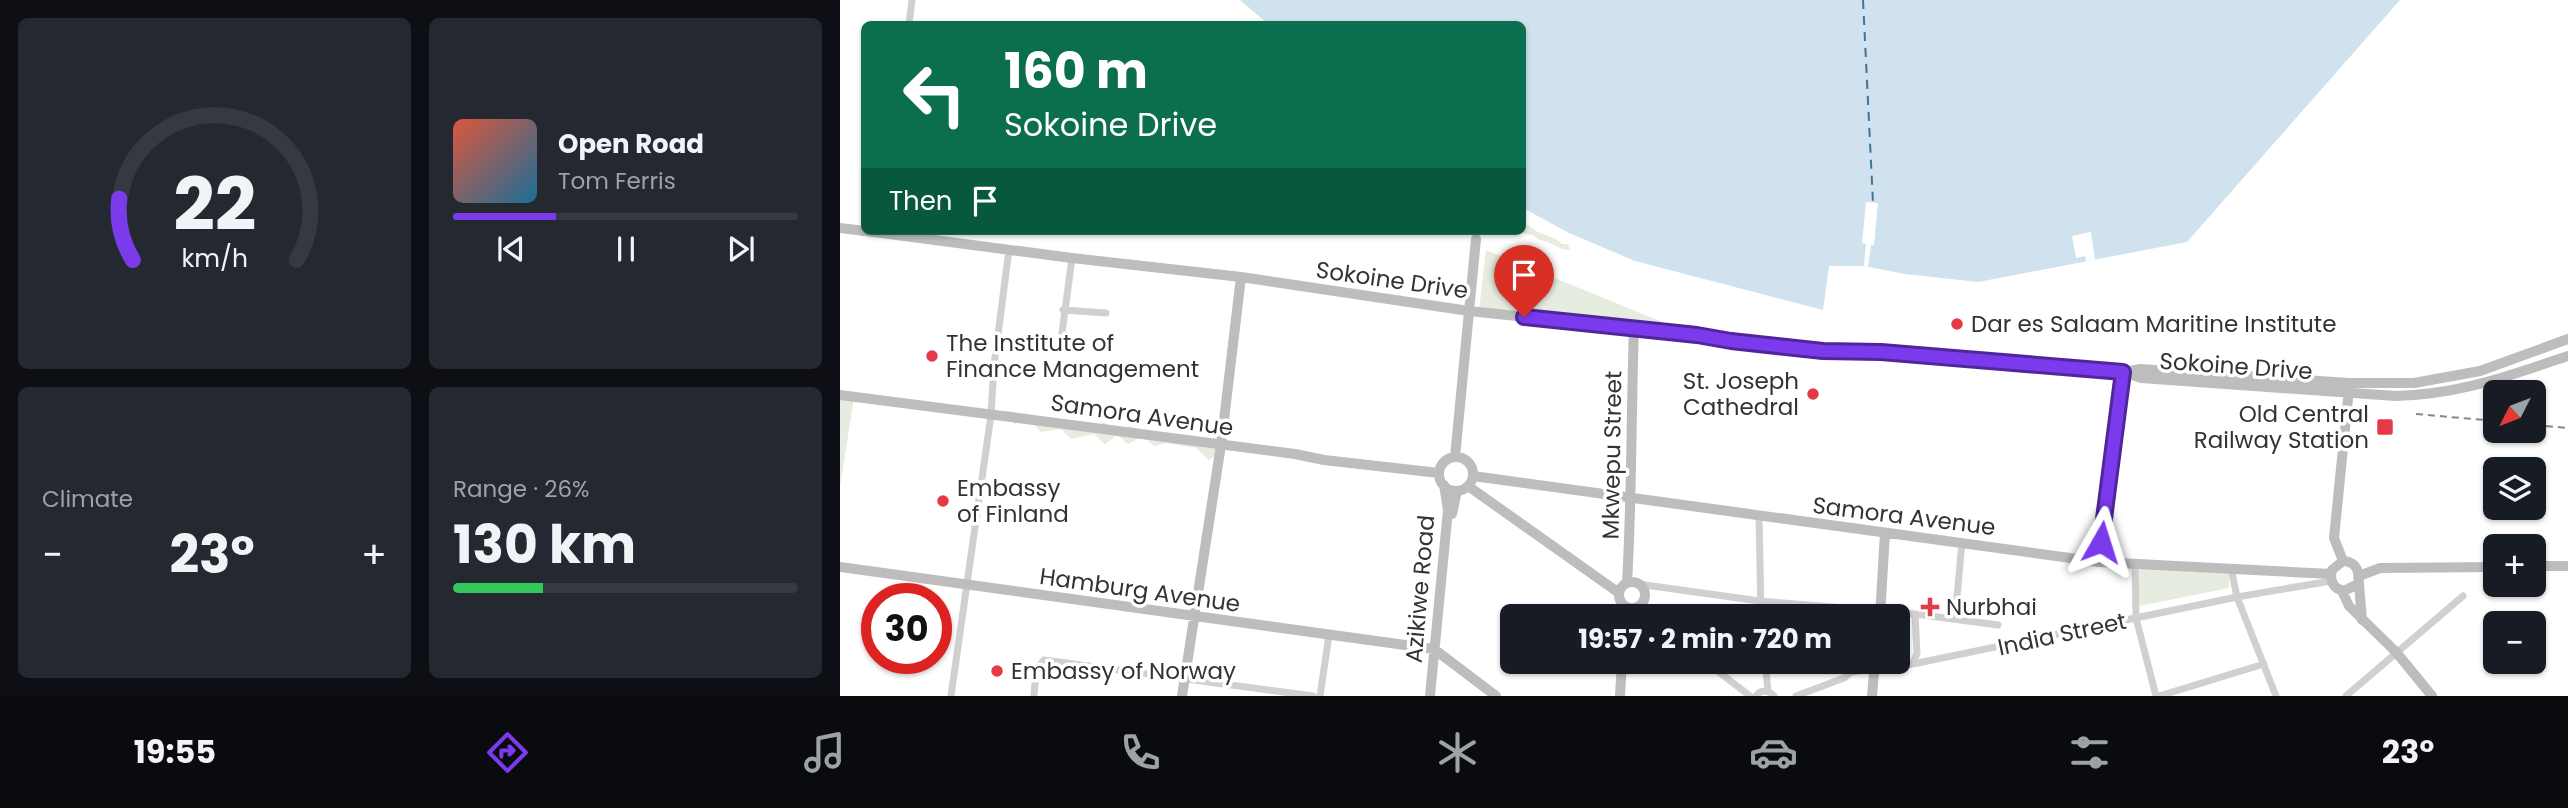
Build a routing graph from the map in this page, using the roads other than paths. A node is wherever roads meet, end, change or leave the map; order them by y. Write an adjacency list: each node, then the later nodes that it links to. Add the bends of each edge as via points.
1 (912, 0): 2 (street)
2 (909, 21)
3 (840, 228): 4 (street, Sokoine Drive)
4 (861, 231)
5 (902, 235): 7 (street, Sokoine Drive)
6 (1476, 239): 11 (street)
7 (1009, 250): 8 (street, Sokoine Drive); 20 (street)
8 (1072, 258): 9 (street, Sokoine Drive); 10 (street)
9 (1241, 277): 11 (street, Sokoine Drive); 21 (street)
10 (1063, 310): 12 (street); 14 (street)
11 (1469, 311): 13 (street, Sokoine Drive); 22 (street)
12 (1106, 313)
13 (1634, 328): 17 (street, Sokoine Drive, via 1823,351); 27 (street, Mkwepu Street)
14 (1062, 333)
15 (2568, 339): 18 (street, via 2455,377)
16 (2568, 356): 18 (street, via 2459,390 2396,396)
17 (2123, 372): 18 (street, Sokoine Drive, via 2141,378); 32 (street)
18 (2348, 388): 31 (street, via 2334,538)
19 (840, 395): 20 (street, Samora Avenue)
20 (991, 415): 21 (street, Samora Avenue); 42 (street)
21 (1221, 445): 23 (street, Samora Avenue); 55 (street)
22 (1455, 457): 23 (street, via 1443,463); 24 (street, via 1468,461 1474,471)
23 (1439, 472): 25 (street)
24 (1471, 481): 26 (street); 27 (street, Samora Avenue); 44 (street)
25 (1444, 485): 26 (street); 61 (street, Azikiwe Road, via 1448,510)
26 (1457, 491): 61 (street, Azikiwe Road)
27 (1632, 498): 28 (street, Samora Avenue); 41 (street, Mkwepu Street)
28 (1759, 517): 29 (street, Samora Avenue); 47 (street)
29 (1885, 533): 30 (street, Samora Avenue); 52 (street)
30 (1962, 542): 32 (street, Samora Avenue); 57 (street)
31 (2343, 561): 39 (street); 40 (street, via 2334,567)
32 (2099, 562): 33 (street, Samora Avenue)
33 (2135, 564): 38 (street, Samora Avenue); 56 (street)
34 (2546, 566): 35 (street)
35 (2568, 566)
36 (840, 567): 42 (street, Hamburg Avenue)
37 (2483, 567): 39 (street, via 2380,568)
38 (2231, 568): 40 (street, Samora Avenue); 46 (street)
39 (2358, 576): 43 (street, via 2351,590); 58 (street)
40 (2331, 577): 43 (street); 46 (street, India Street)
41 (1633, 584): 44 (street); 47 (street); 49 (street, Mkwepu Street, via 1644,594)
42 (967, 585): 55 (street, Hamburg Avenue); 73 (street)
43 (2342, 591): 58 (street)
44 (1619, 593): 48 (street)
45 (2463, 596): 62 (street)
46 (2237, 597): 56 (street, India Street); 65 (street)
47 (1760, 601): 50 (street); 51 (street)
48 (1621, 604)
49 (1640, 604)
50 (1760, 604)
51 (1788, 604)
52 (1881, 604)
53 (1910, 614): 54 (street)
54 (1915, 614): 57 (street); 64 (street, via 1917,653)
55 (1193, 616): 60 (street, Hamburg Avenue); 71 (street)
56 (2136, 618): 64 (street, India Street); 86 (street)
57 (1955, 620): 59 (street)
58 (2362, 620): 62 (street)
59 (1998, 625)
60 (1329, 635): 61 (street, Hamburg Avenue); 77 (street)
61 (1437, 650): 78 (street, Azikiwe Road); 79 (street, Azikiwe Road); 80 (street)
62 (2396, 652): 88 (street); 89 (street)
63 (1910, 664): 64 (street, India Street)
64 (1913, 664)
65 (2264, 664): 86 (street); 87 (street)
66 (1621, 674): 81 (street)
67 (1722, 674): 82 (street)
68 (1767, 674): 72 (street)
69 (1849, 674): 84 (street, India Street)
70 (1874, 674): 85 (street)
71 (1184, 679): 74 (street, via 1044,660 1037,670); 75 (street); 76 (street)
72 (1771, 694): 83 (street, via 1762,691)
73 (951, 696)
74 (1034, 696)
75 (1182, 696)
76 (1313, 696)
77 (1320, 696)
78 (1430, 696)
79 (1436, 696)
80 (1496, 696)
81 (1620, 696)
82 (1750, 696)
83 (1756, 696)
84 (1796, 696)
85 (1872, 696)
86 (2158, 696)
87 (2276, 696)
88 (2346, 696)
89 (2431, 696)

